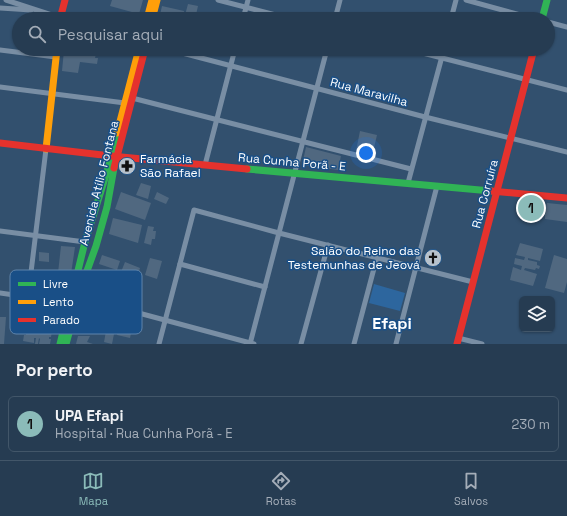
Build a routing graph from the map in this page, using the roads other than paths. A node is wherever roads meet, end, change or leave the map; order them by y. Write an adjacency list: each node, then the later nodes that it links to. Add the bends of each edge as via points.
1 (6, 0): 13 (street)
2 (65, 0): 15 (street)
3 (152, 0): 16 (street)
4 (157, 0): 17 (street)
5 (218, 0): 11 (street)
6 (248, 0): 11 (street)
7 (340, 0): 20 (street)
8 (456, 0): 21 (street)
9 (466, 0): 22 (street)
10 (547, 0): 23 (street)
11 (246, 7): 18 (street); 19 (street)
12 (0, 8): 13 (street)
13 (38, 10): 14 (street)
14 (43, 12)
15 (62, 12)
16 (149, 12)
17 (154, 12)
18 (245, 12)
19 (265, 12)
20 (337, 12)
21 (453, 12)
22 (510, 12)
23 (544, 12)
24 (555, 24): 25 (street)
25 (567, 27)
26 (0, 50): 27 (street)
27 (12, 52)
28 (48, 56): 36 (street)
29 (137, 56): 45 (street, Avenida Atílio Fontana)
30 (142, 56): 44 (street, Avenida Atílio Fontana)
31 (193, 56): 38 (street, Rua Maravilha)
32 (233, 56): 38 (street)
33 (325, 56): 41 (street)
34 (437, 56): 37 (street)
35 (532, 56): 39 (street, Rua Corruíra)
36 (56, 57): 43 (street)
37 (441, 57): 39 (street); 46 (street)
38 (231, 66): 41 (street, Rua Maravilha); 47 (street)
39 (525, 80): 42 (street); 48 (street, Rua Corruíra)
40 (0, 87): 43 (street)
41 (317, 88): 46 (street, Rua Maravilha); 49 (street)
42 (567, 90)
43 (52, 93): 45 (street); 51 (street)
44 (132, 98): 47 (street); 53 (street, Avenida Atílio Fontana)
45 (125, 103): 53 (street, Avenida Atílio Fontana)
46 (425, 117): 48 (street, Rua Maravilha); 55 (street)
47 (217, 120): 49 (street); 54 (street)
48 (511, 138): 52 (street, Rua Maravilha); 59 (street, Rua Corruíra)
49 (303, 142): 55 (street); 56 (street)
50 (0, 143): 51 (street, Rua Cunha Porã - E)
51 (46, 148): 53 (street, Rua Cunha Porã - E); 65 (street)
52 (567, 152)
53 (114, 157): 54 (street, Rua Cunha Porã - E); 61 (street, Avenida Atílio Fontana); 62 (street, Avenida Atílio Fontana)
54 (205, 165): 56 (street, Rua Cunha Porã - E)
55 (412, 169): 57 (street)
56 (294, 173): 57 (street, Rua Cunha Porã - E); 64 (street)
57 (408, 183): 58 (street, Rua Cunha Porã - E)
58 (437, 186): 59 (street, Rua Cunha Porã - E); 71 (street)
59 (497, 191): 60 (street, Rua Cunha Porã - E); 75 (street, Rua Corruíra)
60 (567, 198)
61 (97, 203): 62 (street, via 103,203); 66 (street, Avenida Atílio Fontana)
62 (107, 207): 68 (street, Avenida Atílio Fontana)
63 (0, 231): 65 (street)
64 (279, 233): 67 (street); 70 (street, via 194,210); 76 (street)
65 (36, 236): 66 (street); 72 (street)
66 (85, 242): 68 (street, via 90,246); 73 (street, Avenida Atílio Fontana)
67 (328, 244): 69 (street); 88 (street)
68 (96, 246): 74 (street, Avenida Atílio Fontana)
69 (377, 257): 71 (street); 89 (street)
70 (180, 264): 76 (street); 80 (street)
71 (416, 267): 75 (street); 90 (street)
72 (32, 270)
73 (78, 270)
74 (87, 270)
75 (473, 282): 83 (street, Rua Corruíra)
76 (265, 288): 87 (street)
77 (0, 293): 78 (street)
78 (10, 294)
79 (142, 314): 80 (street)
80 (165, 320): 86 (street); 87 (street)
81 (62, 334): 84 (street, Avenida Atílio Fontana)
82 (69, 334): 85 (street, Avenida Atílio Fontana)
83 (457, 341): 91 (street)
84 (60, 344)
85 (66, 344)
86 (159, 344)
87 (251, 344)
88 (301, 344)
89 (354, 344)
90 (396, 344)
91 (482, 344)

